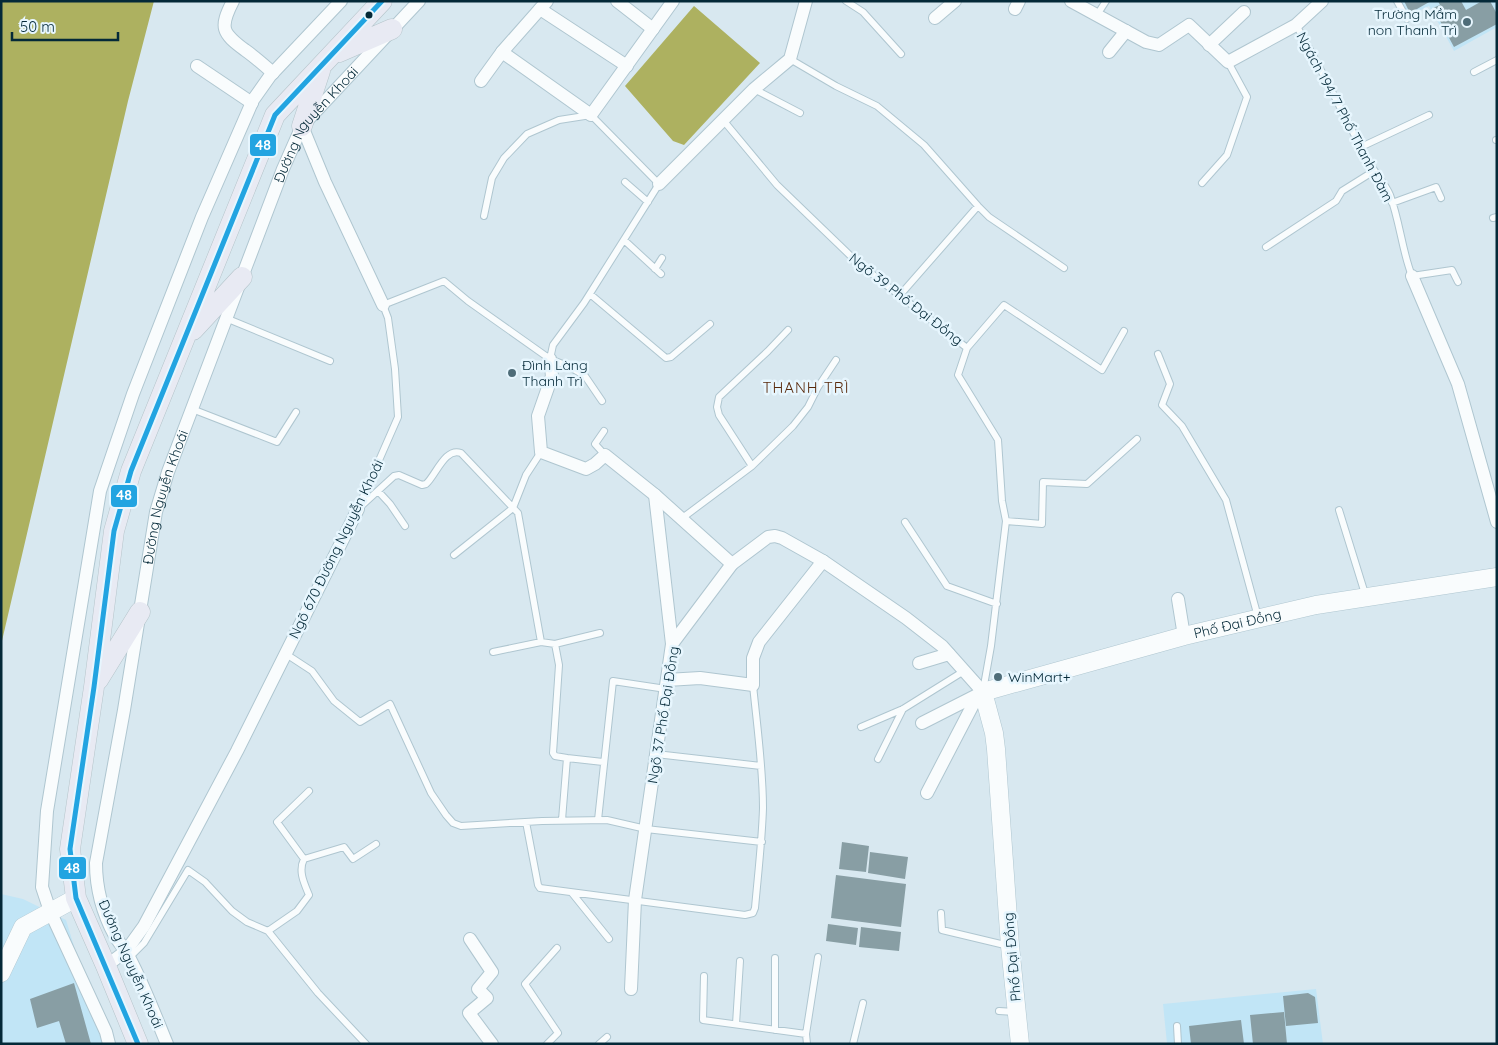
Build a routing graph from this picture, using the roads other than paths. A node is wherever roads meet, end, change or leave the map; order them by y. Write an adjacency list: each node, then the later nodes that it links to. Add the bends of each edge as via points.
1 (233, 1): 34 (street, via 224,24 228,37)
2 (341, 1): 34 (street)
3 (382, 1): 28 (main road, Đường Nguyễn Khoái)
4 (419, 1): 20 (street, Đường Nguyễn Khoái)
5 (616, 1): 21 (street)
6 (673, 1): 21 (street)
7 (806, 1): 27 (street)
8 (846, 1): 26 (lane, via 863,12)
9 (956, 1): 17 (street)
10 (1071, 1): 16 (street)
11 (1106, 1): 16 (lane)
12 (1322, 1): 19 (street)
13 (1397, 1): 18 (lane)
14 (544, 5): 24 (street); 32 (street)
15 (1244, 12): 23 (street)
16 (1097, 15): 22 (street)
17 (936, 18)
18 (1407, 19)
19 (1296, 25): 30 (street); 43 (lane, Ngách 194/7 Phố Thanh Đàm)
20 (392, 29): 28 (main road); 42 (street, Đường Nguyễn Khoái)
21 (653, 29): 32 (street)
22 (1126, 31): 23 (street, via 1159,46 1188,25); 25 (street)
23 (1210, 45): 30 (street)
24 (502, 52): 35 (street); 39 (street)
25 (1109, 52)
26 (901, 54)
27 (790, 58): 36 (street); 51 (lane, via 877,106 924,145)
28 (327, 60): 42 (main road); 69 (main road, Đường Nguyễn Khoái, via 275,115)
29 (1497, 60): 33 (lane)
30 (1228, 62): 46 (lane, via 1247,97 1227,155)
31 (197, 66): 37 (street)
32 (627, 66): 39 (street)
33 (1474, 72)
34 (273, 73): 37 (street)
35 (481, 81)
36 (754, 89): 38 (lane); 41 (street)
37 (252, 103): 136 (street, via 140,375 100,491 47,811 42,887)
38 (800, 113)
39 (591, 115): 47 (lane); 52 (lane, via 559,120 528,134 504,158 492,178)
40 (1429, 115): 43 (lane)
41 (724, 120): 47 (street); 63 (lane, Ngõ 39 Phố Đại Đồng, via 777,185 858,263)
42 (302, 126): 60 (street, Đường Nguyễn Khoái); 64 (street, Ngõ 670 Đường Nguyễn Khoái)
43 (1361, 147): 44 (lane, Ngách 194/7 Phố Thanh Đàm)
44 (1374, 171): 50 (lane, Ngách 194/7 Phố Thanh Đàm); 54 (lane, via 1342,191 1336,201)
45 (624, 182): 49 (lane)
46 (1202, 183)
47 (659, 184): 49 (lane)
48 (1441, 198): 50 (lane, via 1436,187)
49 (648, 202): 53 (lane)
50 (1392, 203): 59 (lane, Ngách 194/7 Phố Thanh Đàm)
51 (978, 206): 56 (lane); 63 (lane)
52 (484, 216)
53 (624, 240): 57 (lane); 62 (lane)
54 (1266, 247)
55 (662, 258): 57 (lane)
56 (1064, 268)
57 (655, 269): 58 (lane)
58 (661, 274)
59 (1412, 276): 61 (lane, via 1452,270); 91 (street, Ngách 194/7 Phố Thanh Đàm, via 1458,384)
60 (242, 277): 65 (street, Đường Nguyễn Khoái); 69 (main road)
61 (1458, 282)
62 (590, 294): 66 (lane, via 666,358); 72 (lane, via 553,345)
63 (900, 295): 70 (lane, Ngõ 39 Phố Đại Đồng)
64 (383, 305): 72 (lane, via 444,281); 86 (lane, Ngõ 670 Đường Nguyễn Khoái, via 388,318 395,369 398,417)
65 (228, 319): 74 (lane); 76 (street, Đường Nguyễn Khoái)
66 (710, 324)
67 (788, 330): 82 (lane, via 717,402 720,415)
68 (1124, 331): 70 (lane, via 1102,370 1004,305)
69 (184, 340): 114 (main road, Đường Nguyễn Khoái, via 131,471 114,531)
70 (967, 348): 89 (lane, Ngõ 39 Phố Đại Đồng, via 958,375 998,440)
71 (1158, 354): 101 (lane, via 1170,384 1162,405 1182,426 1226,500)
72 (550, 359): 75 (lane, via 585,376); 80 (street, via 552,376 538,416)
73 (836, 360): 82 (lane, via 808,408)
74 (330, 361)
75 (602, 401)
76 (192, 409): 77 (lane, via 277,442); 100 (street, Đường Nguyễn Khoái, via 156,512)
77 (296, 412)
78 (604, 432): 81 (lane, via 595,444)
79 (1137, 439): 89 (lane, via 1087,484 1043,482 1042,524)
80 (540, 452): 81 (street, via 586,469); 85 (lane, via 526,475)
81 (605, 455): 84 (street)
82 (752, 466): 88 (lane)
83 (378, 491): 85 (lane, via 398,475 426,484 450,454 457,452); 86 (lane); 92 (lane)
84 (655, 496): 88 (street); 106 (street)
85 (513, 508): 93 (lane); 104 (lane, via 518,514)
86 (358, 509): 108 (street, Ngõ 670 Đường Nguyễn Khoái)
87 (1339, 510): 97 (lane)
88 (681, 519): 95 (street)
89 (1006, 521): 99 (lane, Ngõ 39 Phố Đại Đồng)
90 (905, 522): 99 (lane, via 947,586)
91 (1497, 522)
92 (405, 526)
93 (454, 555)
94 (822, 561): 95 (street, Ngõ 37 Phố Đại Đồng, via 776,536 768,538); 109 (street, Ngõ 37 Phố Đại Đồng, via 906,618); 113 (street, via 759,642 753,658)
95 (732, 564): 106 (street, Ngõ 37 Phố Đại Đồng)
96 (1497, 577): 97 (street, Phố Đại Đồng)
97 (1366, 596): 101 (street, Phố Đại Đồng)
98 (1178, 599): 103 (street)
99 (996, 604): 115 (lane, Ngõ 39 Phố Đại Đồng)
100 (140, 612): 114 (main road); 143 (street, Đường Nguyễn Khoái, via 96,863 96,881 105,914)
101 (1258, 618): 103 (street, Phố Đại Đồng)
102 (600, 633): 105 (lane)
103 (1184, 636): 115 (street, Phố Đại Đồng)
104 (541, 642): 105 (lane); 107 (lane)
105 (555, 644): 120 (lane, via 559,665 553,752 555,756)
106 (672, 644): 112 (street, Ngõ 37 Phố Đại Đồng)
107 (493, 652)
108 (286, 654): 128 (lane, via 312,671 334,701 360,722 390,704 432,793 453,823 461,826); 143 (street, Ngõ 670 Đường Nguyễn Khoái)
109 (949, 654): 110 (street); 111 (street, Ngõ 37 Phố Đại Đồng)
110 (919, 663)
111 (964, 671): 115 (street, Phố Đại Đồng); 116 (lane)
112 (667, 684): 113 (street, via 700,678); 119 (street, Ngõ 37 Phố Đại Đồng); 122 (lane, via 613,681)
113 (753, 685): 123 (lane)
114 (94, 687): 134 (main road, Đường Nguyễn Khoái, via 70,849)
115 (980, 693): 117 (street); 125 (street); 141 (street, Phố Đại Đồng, via 996,749)
116 (903, 709): 118 (lane); 121 (lane)
117 (922, 723)
118 (861, 727)
119 (656, 754): 123 (lane); 129 (street, Ngõ 37 Phố Đại Đồng)
120 (567, 758): 122 (lane); 126 (lane)
121 (878, 758)
122 (603, 762): 127 (lane)
123 (762, 766): 130 (lane)
124 (308, 791): 132 (lane, via 277,822)
125 (927, 793)
126 (562, 820): 127 (lane); 128 (lane)
127 (598, 820): 129 (lane)
128 (526, 822): 133 (lane, via 538,885 544,890)
129 (646, 828): 130 (lane); 135 (street, Ngõ 37 Phố Đại Đồng)
130 (762, 842): 135 (lane, via 752,913 745,915)
131 (376, 844): 132 (lane, via 353,859 344,847)
132 (304, 859): 138 (lane, via 301,865 303,880 309,895 296,911)
133 (572, 893): 135 (lane); 140 (lane)
134 (76, 898): 136 (street); 147 (main road, Đường Nguyễn Khoái)
135 (635, 900): 150 (street, Ngõ 37 Phố Đại Đồng)
136 (50, 911): 148 (street, via 23,926); 159 (street)
137 (941, 913): 141 (lane, via 942,930)
138 (268, 931): 143 (lane, via 247,922 188,870 144,943); 162 (lane, via 318,993)
139 (470, 939): 163 (street, via 492,972 478,989 487,998 469,1013)
140 (610, 939)
141 (1010, 946): 153 (street, Phố Đại Đồng)
142 (557, 948): 164 (lane, via 525,984 558,1034)
143 (128, 954): 147 (street, Ngõ 670 Đường Nguyễn Khoái); 161 (street, Đường Nguyễn Khoái)
144 (818, 957): 157 (lane)
145 (775, 958): 156 (lane)
146 (740, 961): 154 (lane)
147 (106, 966): 160 (main road, Đường Nguyễn Khoái)
148 (1, 973)
149 (704, 976): 154 (lane, via 703,1020)
150 (631, 989)
151 (863, 1003): 167 (lane)
152 (999, 1011): 153 (lane)
153 (1016, 1012): 168 (street, Phố Đại Đồng)
154 (736, 1024): 156 (lane)
155 (1177, 1026): 169 (lane)
156 (775, 1030): 157 (lane)
157 (806, 1034): 166 (lane)
158 (607, 1037): 165 (lane)
159 (109, 1044)
160 (138, 1044)
161 (167, 1044)
162 (366, 1044)
163 (492, 1044)
164 (547, 1044)
165 (598, 1044)
166 (807, 1044)
167 (853, 1044)
168 (1020, 1044)
169 (1178, 1044)

